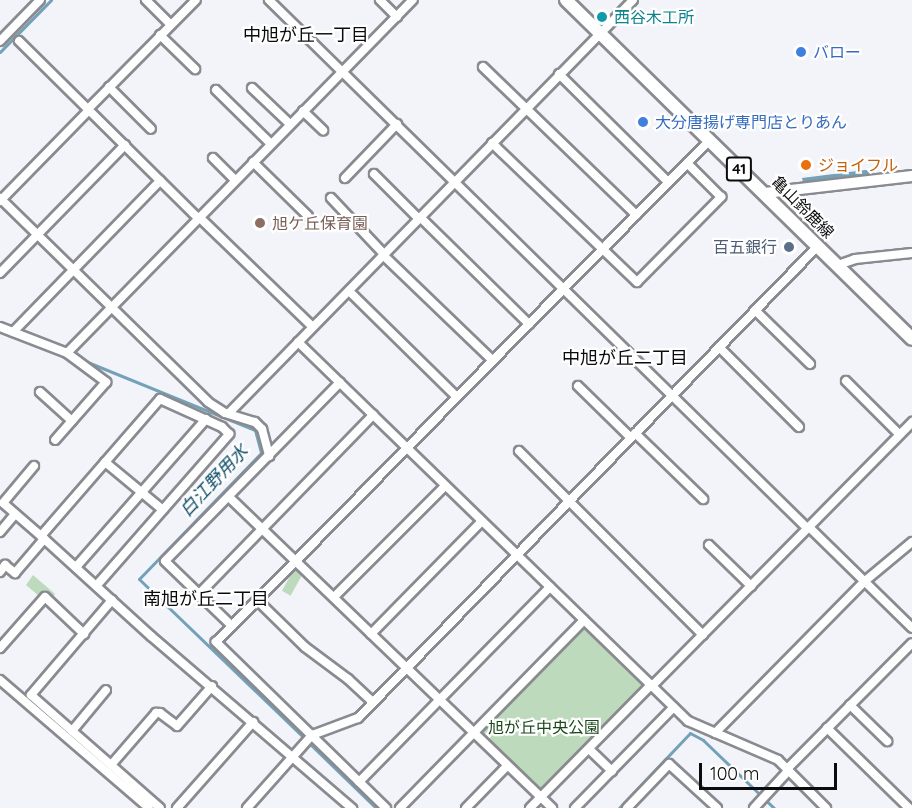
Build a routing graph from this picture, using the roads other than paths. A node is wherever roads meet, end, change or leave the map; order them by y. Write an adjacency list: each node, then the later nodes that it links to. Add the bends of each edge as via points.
1 (40, 0): 13 (street)
2 (146, 0): 10 (street)
3 (196, 0): 10 (street)
4 (269, 0): 17 (street)
5 (380, 0): 9 (street)
6 (413, 0): 9 (street)
7 (566, 0): 11 (main road, 亀山鈴鹿線 / 41)
8 (633, 0): 11 (street)
9 (397, 17): 17 (street)
10 (171, 25): 12 (street)
11 (600, 33): 18 (street); 29 (main road, 亀山鈴鹿線 / 41)
12 (160, 35): 16 (street); 19 (street)
13 (0, 41)
14 (20, 41): 23 (street)
15 (483, 67): 22 (street)
16 (195, 69)
17 (343, 70): 24 (street); 26 (street)
18 (559, 74): 22 (street); 42 (street)
19 (109, 87): 23 (street); 27 (street)
20 (252, 88): 25 (street)
21 (216, 90): 31 (street)
22 (527, 108): 30 (street); 46 (street)
23 (88, 110): 32 (street); 45 (street)
24 (303, 111): 25 (street); 28 (street)
25 (290, 124): 31 (street)
26 (397, 124): 38 (street); 41 (street)
27 (151, 129)
28 (323, 130)
29 (710, 140): 35 (street); 43 (main road, 亀山鈴鹿線 / 41)
30 (492, 143): 41 (street); 52 (street)
31 (271, 144): 34 (street)
32 (125, 146): 40 (street); 50 (street)
33 (213, 158): 39 (street)
34 (253, 162): 39 (street); 47 (street)
35 (687, 163): 42 (street); 52 (street, via 721,197 637,282)
36 (375, 174): 49 (street)
37 (912, 176): 43 (street)
38 (345, 178)
39 (235, 180): 48 (street)
40 (160, 181): 48 (street); 56 (street)
41 (454, 182): 49 (street); 58 (street)
42 (668, 182): 46 (street)
43 (765, 193): 51 (main road, 亀山鈴鹿線 / 41)
44 (331, 198): 54 (street)
45 (0, 199): 50 (street)
46 (636, 215): 52 (street)
47 (308, 216)
48 (199, 218): 60 (street); 64 (street)
49 (420, 218): 54 (street); 62 (street)
50 (38, 234): 56 (street); 57 (street)
51 (818, 246): 55 (main road, 亀山鈴鹿線 / 41); 61 (street)
52 (602, 249): 58 (street)
53 (912, 253): 55 (street, via 855,259)
54 (384, 254): 59 (street); 70 (street)
55 (838, 266): 66 (main road, 亀山鈴鹿線 / 41)
56 (74, 271): 60 (street); 65 (street)
57 (0, 273)
58 (563, 289): 62 (street); 76 (street)
59 (349, 291): 64 (street); 77 (street)
60 (110, 308): 69 (street); 78 (street, via 208,402)
61 (755, 310): 68 (street); 71 (street)
62 (529, 324): 70 (street)
63 (0, 327): 65 (street)
64 (313, 327): 67 (street)
65 (13, 332): 69 (street)
66 (912, 339)
67 (298, 342): 73 (street); 78 (street)
68 (719, 347): 76 (street); 84 (street)
69 (70, 355): 81 (street, via 106,382)
70 (492, 360): 77 (street)
71 (810, 364)
72 (846, 381): 85 (street)
73 (340, 382): 79 (street); 90 (street)
74 (578, 386): 86 (street)
75 (40, 392): 81 (street)
76 (673, 394): 86 (street); 102 (street)
77 (457, 397): 88 (street)
78 (227, 413): 83 (street); 90 (street, via 250,419 262,429)
79 (373, 415): 88 (street); 101 (street)
80 (206, 419): 83 (street); 91 (street, via 160,399); 94 (street)
81 (72, 421): 87 (street)
82 (912, 422): 85 (street)
83 (222, 427): 98 (street, via 229,434)
84 (798, 427)
85 (899, 434): 102 (street)
86 (633, 435): 96 (street); 97 (street)
87 (55, 440)
88 (407, 448): 93 (street); 108 (street)
89 (519, 451): 97 (street)
90 (269, 456): 95 (street)
91 (105, 462): 94 (street); 104 (street)
92 (34, 466): 99 (street, via 3,502)
93 (445, 486): 100 (street); 116 (street)
94 (142, 492): 98 (street); 109 (street)
95 (230, 498): 101 (street); 115 (street, via 165,561)
96 (704, 499)
97 (569, 501): 107 (street); 124 (street)
98 (163, 510): 112 (street)
99 (15, 514): 103 (street); 104 (street)
100 (482, 521): 107 (street); 123 (street)
101 (262, 528): 108 (street); 115 (street)
102 (808, 528): 111 (street); 114 (street)
103 (0, 532)
104 (42, 537): 109 (street); 110 (street, via 15,573 5,565)
105 (912, 542): 111 (street)
106 (709, 544): 114 (street)
107 (516, 554): 113 (street); 127 (street)
108 (297, 561): 116 (street); 118 (street)
109 (76, 567): 112 (street)
110 (0, 572)
111 (865, 581): 121 (street); 140 (street)
112 (97, 585): 117 (street)
113 (550, 586): 119 (street); 132 (street)
114 (751, 586): 124 (street)
115 (199, 594): 120 (street)
116 (334, 597): 123 (street)
117 (112, 600): 122 (street); 130 (street)
118 (257, 600): 120 (street); 133 (street, via 305,647)
119 (584, 620): 129 (street); 139 (street)
120 (232, 626): 141 (street, via 216,642)
121 (912, 628)
122 (84, 634): 126 (street, via 45,597); 138 (street, via 31,695)
123 (371, 634): 127 (street)
124 (703, 635): 129 (street)
125 (912, 643): 134 (street)
126 (0, 648)
127 (406, 667): 132 (street); 133 (street)
128 (0, 680): 151 (street)
129 (652, 685): 135 (street); 143 (street)
130 (212, 686): 136 (street); 145 (street, via 177,726 156,713)
131 (106, 690): 138 (street)
132 (440, 700): 139 (street); 149 (street)
133 (373, 702): 141 (street, via 358,718)
134 (850, 705): 137 (street); 142 (street)
135 (674, 707): 140 (street, via 688,721); 148 (street)
136 (253, 722): 144 (street); 153 (street)
137 (827, 728): 147 (street); 166 (street)
138 (72, 731): 145 (street)
139 (473, 732): 146 (street); 157 (street)
140 (715, 733): 147 (street, via 778,760)
141 (312, 735): 144 (street); 149 (street)
142 (887, 741)
143 (589, 749): 148 (street); 150 (street)
144 (291, 756): 154 (street); 155 (street)
145 (111, 765): 152 (street)
146 (507, 766): 150 (street); 158 (street)
147 (787, 770): 164 (street); 165 (street)
148 (612, 771): 161 (street)
149 (359, 782): 156 (street)
150 (540, 798): 159 (street); 160 (street)
151 (148, 808)
152 (160, 808)
153 (177, 808)
154 (247, 808)
155 (352, 808)
156 (386, 808)
157 (400, 808)
158 (466, 808)
159 (530, 808)
160 (552, 808)
161 (575, 808)
162 (627, 808): 163 (street, via 669,764)
163 (717, 808)
164 (754, 808)
165 (826, 808)
166 (909, 808)

